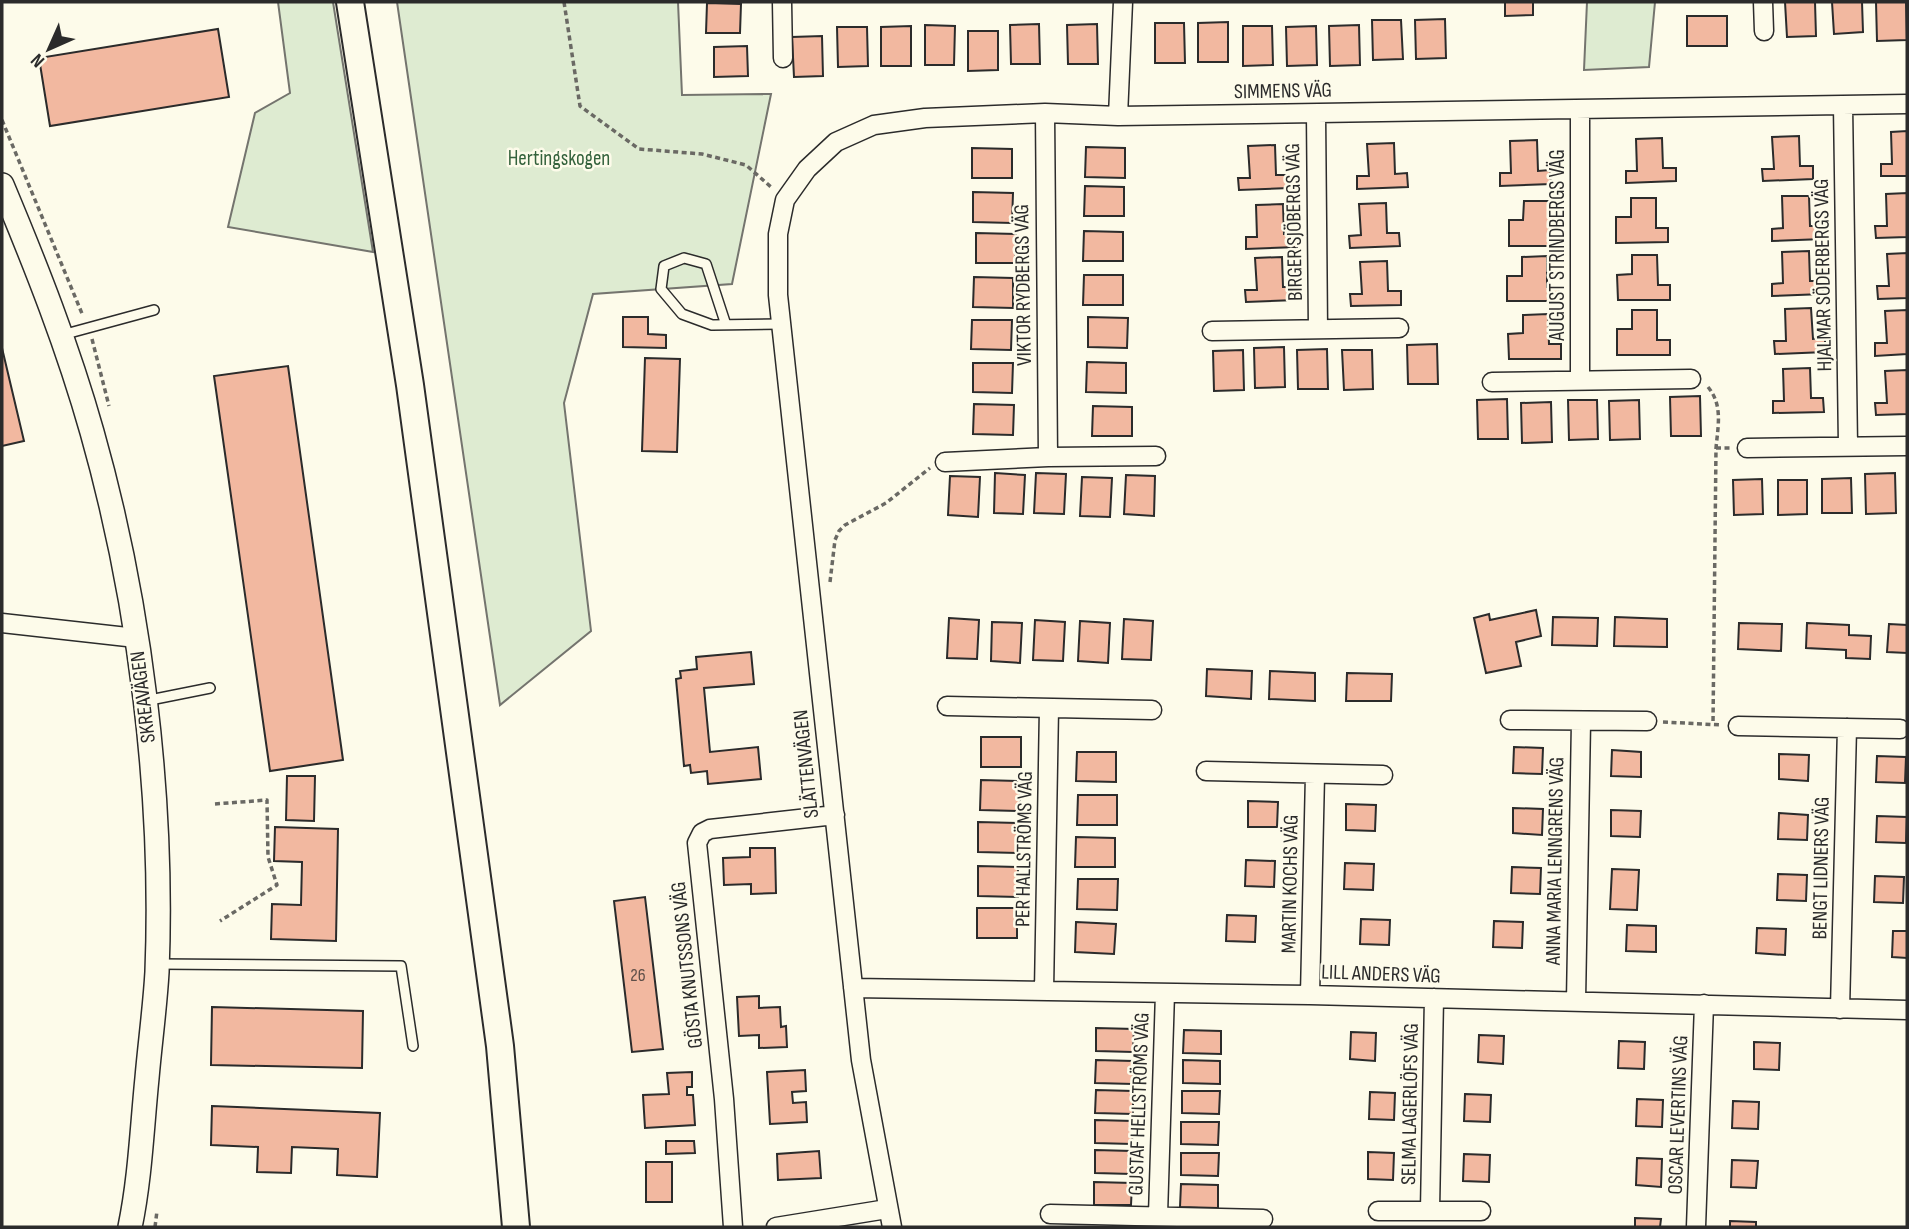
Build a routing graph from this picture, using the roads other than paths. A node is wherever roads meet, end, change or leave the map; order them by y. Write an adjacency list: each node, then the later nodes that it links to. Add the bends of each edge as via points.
1 (350, 2): 67 (main road, via 410,385 500,1046)
2 (782, 2): 6 (street)
3 (1123, 2): 12 (street)
4 (1763, 2): 5 (street)
5 (1764, 31)
6 (783, 58)
7 (1907, 104): 8 (street, SIMMENS VÄG)
8 (1843, 105): 9 (street, SIMMENS VÄG); 25 (street, HJALMAR SÖDERBERGS VÄG)
9 (1580, 109): 11 (street, SIMMENS VÄG); 23 (street, AUGUST STRINDBERGS VÄG)
10 (1045, 113): 12 (street, SIMMENS VÄG); 14 (street, SIMMENS VÄG, via 874,125 836,142 807,169 785,200 778,234); 29 (street, VIKTOR RYDBERGS VÄG)
11 (1315, 114): 12 (street, SIMMENS VÄG); 19 (street, BIRGER SJÖBERGS VÄG)
12 (1118, 116)
13 (2, 185): 21 (street, SKREAVÄGEN)
14 (778, 295): 16 (street, SLÄTTENVÄGEN)
15 (154, 310): 21 (lane)
16 (781, 324): 17 (lane); 47 (street, SLÄTTENVÄGEN)
17 (726, 325): 17 (lane, via 682,314 661,289 664,266 684,258 706,264)
18 (1399, 328): 19 (street, BIRGER SJÖBERGS VÄG)
19 (1318, 329): 20 (street, BIRGER SJÖBERGS VÄG)
20 (1212, 331)
21 (61, 336): 32 (street, SKREAVÄGEN, via 98,457)
22 (1691, 379): 23 (street)
23 (1580, 380): 24 (street)
24 (1492, 382)
25 (1848, 445): 26 (street); 27 (street)
26 (1907, 446)
27 (1747, 448)
28 (1156, 456): 29 (street)
29 (1048, 457): 30 (street)
30 (945, 462)
31 (2, 623): 32 (street)
32 (136, 638): 34 (street, SKREAVÄGEN)
33 (211, 688): 34 (lane)
34 (144, 701): 48 (street, SKREAVÄGEN, via 157,842)
35 (947, 706): 36 (street)
36 (1049, 708): 37 (street); 50 (street, PER HALLSTRÖMS VÄG)
37 (1152, 710)
38 (1510, 720): 40 (street)
39 (1647, 721): 40 (street)
40 (1581, 722): 54 (street, ANNA MARIA LENNGRENS VÄG)
41 (1738, 726): 42 (street)
42 (1847, 728): 43 (street); 56 (street, BENGT LIDNERS VÄG)
43 (1900, 729)
44 (1206, 771): 45 (street)
45 (1315, 775): 46 (street); 52 (street, MARTIN KOCHS VÄG)
46 (1383, 775)
47 (835, 815): 49 (street, SLÄTTENVÄGEN); 68 (street, GÖSTA KNUTSSONS VÄG, via 710,829 697,843)
48 (157, 964): 58 (lane, via 401,967); 66 (street, SKREAVÄGEN)
49 (853, 988): 50 (street, LILL ANDERS VÄG); 59 (street, SLÄTTENVÄGEN)
50 (1044, 990): 51 (street, LILL ANDERS VÄG)
51 (1165, 993): 52 (street, LILL ANDERS VÄG); 64 (street, GUSTAF HELLSTRÖMS VÄG)
52 (1310, 995): 53 (street, LILL ANDERS VÄG)
53 (1434, 998): 54 (street, LILL ANDERS VÄG); 60 (street, SELMA LAGERLÖFS VÄG)
54 (1576, 1001): 55 (street, LILL ANDERS VÄG)
55 (1704, 1004): 56 (street, LILL ANDERS VÄG); 71 (street, OSCAR LEVERTINS VÄG)
56 (1840, 1009): 57 (street, LILL ANDERS VÄG)
57 (1907, 1010)
58 (413, 1046)
59 (887, 1209): 69 (street); 70 (street, SLÄTTENVÄGEN)
60 (1430, 1210): 61 (street, SELMA LAGERLÖFS VÄG); 62 (street, SELMA LAGERLÖFS VÄG)
61 (1378, 1211)
62 (1481, 1211)
63 (1050, 1214): 64 (street, GUSTAF HELLSTRÖMS VÄG)
64 (1158, 1215): 65 (street, GUSTAF HELLSTRÖMS VÄG)
65 (1263, 1219)
66 (130, 1227)
67 (516, 1227)
68 (733, 1227)
69 (776, 1227)
70 (892, 1227)
71 (1696, 1227)

